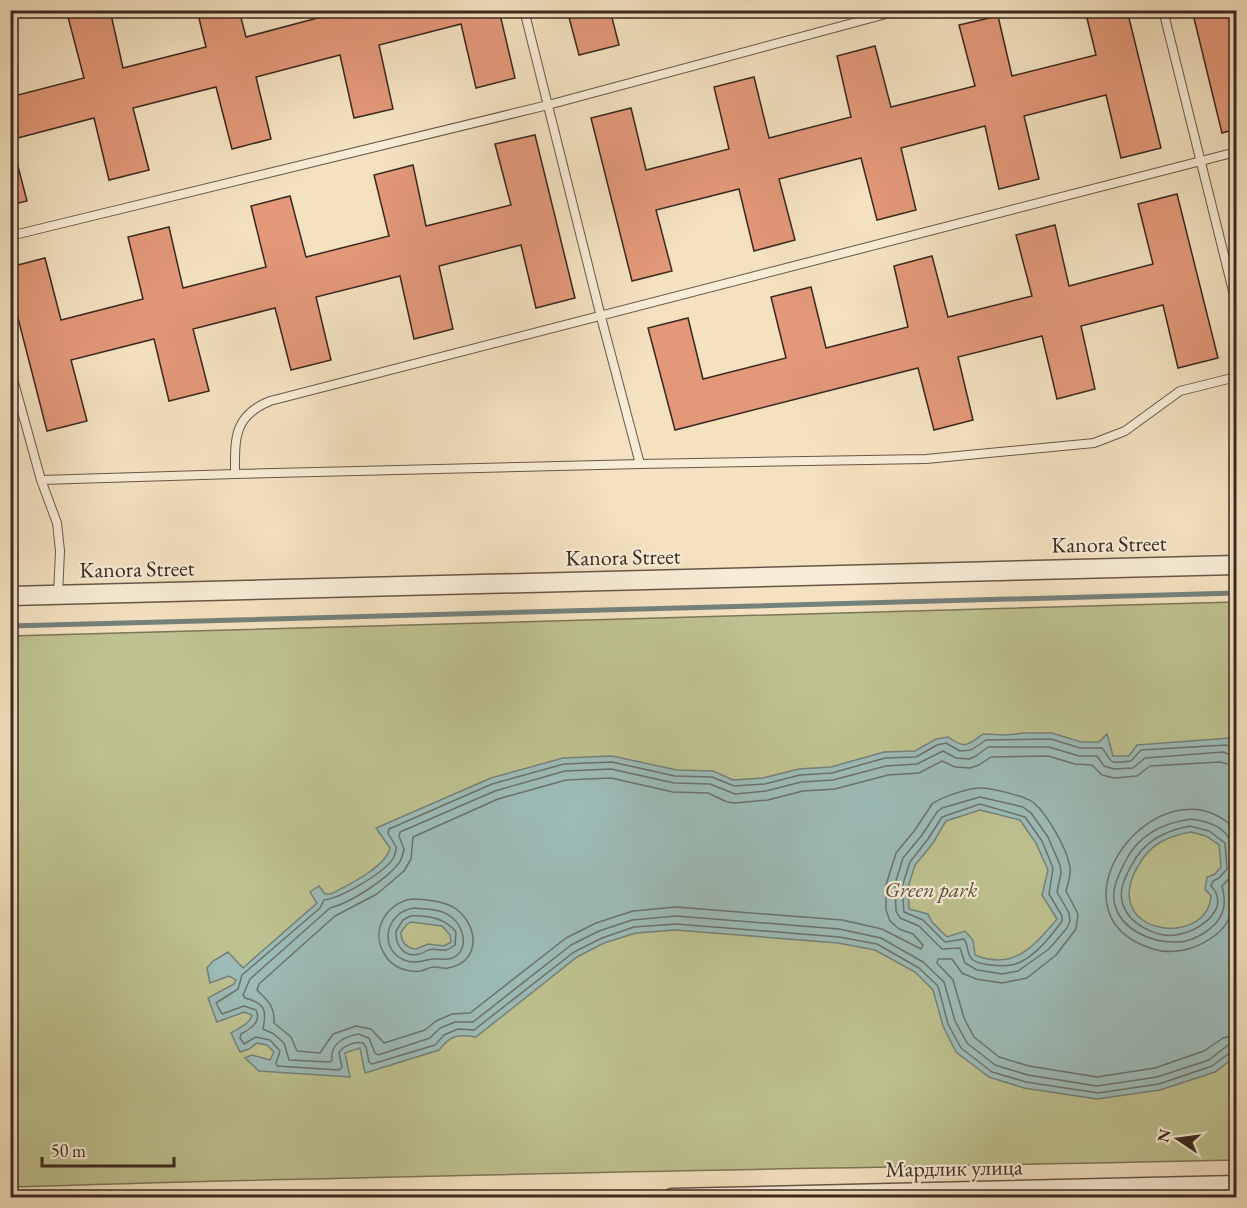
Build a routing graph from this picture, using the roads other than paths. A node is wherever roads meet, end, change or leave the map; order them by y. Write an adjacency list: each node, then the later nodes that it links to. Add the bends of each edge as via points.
1 (524, 10): 4 (lane)
2 (901, 10): 4 (lane)
3 (1163, 10): 6 (lane)
4 (548, 105): 7 (lane); 9 (lane)
5 (1236, 152): 6 (lane)
6 (1200, 160): 8 (lane); 9 (lane)
7 (10, 236)
8 (1236, 303)
9 (601, 317): 12 (lane); 13 (lane, via 262,404 247,414 239,428)
10 (10, 368): 14 (lane)
11 (1236, 377): 12 (lane, via 1180,391 1125,431 1094,443 926,459)
12 (640, 464): 13 (lane)
13 (235, 474): 14 (lane)
14 (41, 480): 16 (lane, via 57,523)
15 (1236, 565): 16 (street, Kanora Street)
16 (58, 595): 17 (street, Kanora Street)
17 (10, 596)
18 (1236, 1185): 19 (street, Мардлик улица)
19 (672, 1197)

